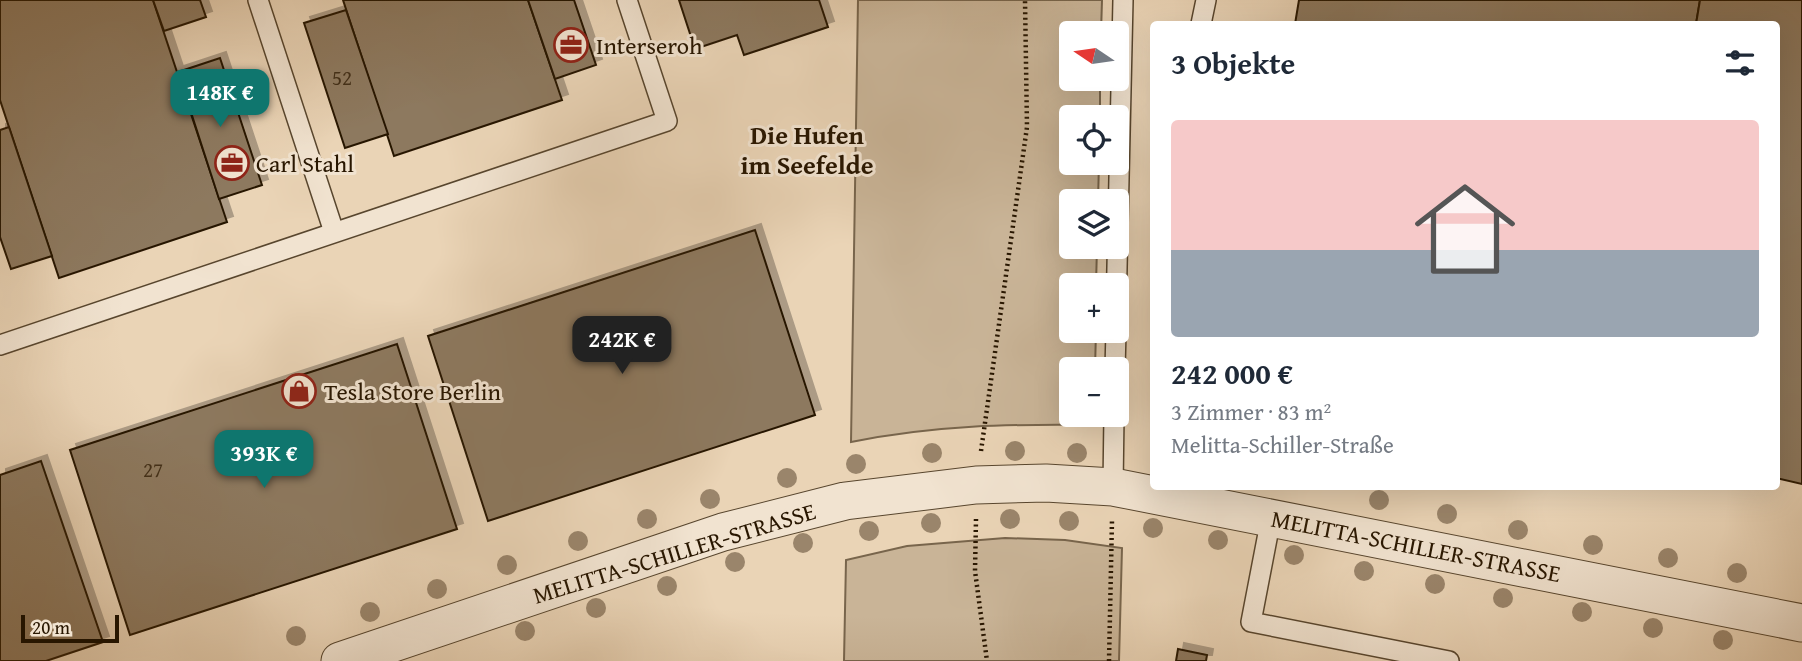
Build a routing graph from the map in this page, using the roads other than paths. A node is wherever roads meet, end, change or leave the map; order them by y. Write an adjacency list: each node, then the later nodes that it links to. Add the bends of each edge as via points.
1 (258, 0): 6 (lane)
2 (627, 0): 6 (lane, via 667,121)
3 (1123, 0): 7 (lane)
4 (1206, 0): 5 (lane)
5 (1202, 21)
6 (334, 232): 8 (lane)
7 (1117, 273)
8 (0, 345)
9 (1114, 427): 10 (lane)
10 (1113, 487): 11 (street, MELITTA-SCHILLER-STRASSE); 14 (street, MELITTA-SCHILLER-STRASSE, via 976,485 845,502 723,532)
11 (1153, 491): 12 (street, MELITTA-SCHILLER-STRASSE)
12 (1271, 518): 13 (street, MELITTA-SCHILLER-STRASSE); 15 (lane, via 1251,622)
13 (1802, 623)
14 (340, 661)
15 (1449, 661)

